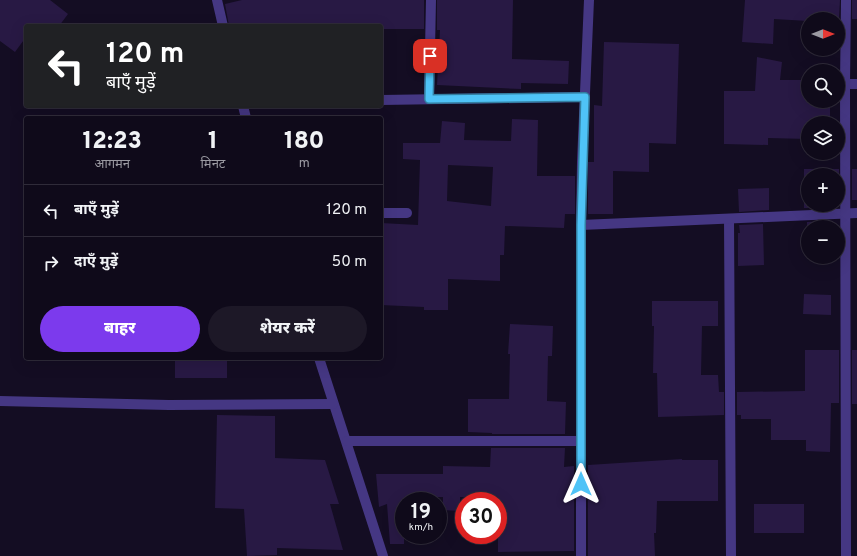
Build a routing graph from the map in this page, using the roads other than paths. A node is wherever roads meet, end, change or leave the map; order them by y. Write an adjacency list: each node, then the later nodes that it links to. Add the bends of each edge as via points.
1 (217, 0): 5 (street)
2 (431, 0): 9 (street)
3 (589, 0): 8 (street)
4 (846, 0): 6 (street)
5 (223, 24)
6 (845, 84): 7 (street); 14 (street)
7 (857, 84)
8 (585, 97): 9 (street); 16 (street)
9 (429, 99): 10 (street)
10 (383, 100)
11 (383, 213): 12 (street)
12 (406, 213)
13 (857, 213): 14 (street)
14 (846, 214): 15 (street); 25 (street)
15 (729, 219): 16 (street); 24 (street)
16 (581, 225): 21 (street)
17 (320, 360): 19 (street)
18 (0, 401): 19 (street, via 169,405)
19 (333, 404): 20 (street)
20 (347, 441): 21 (street); 22 (street)
21 (581, 442): 23 (street)
22 (383, 556)
23 (580, 556)
24 (731, 556)
25 (846, 556)

